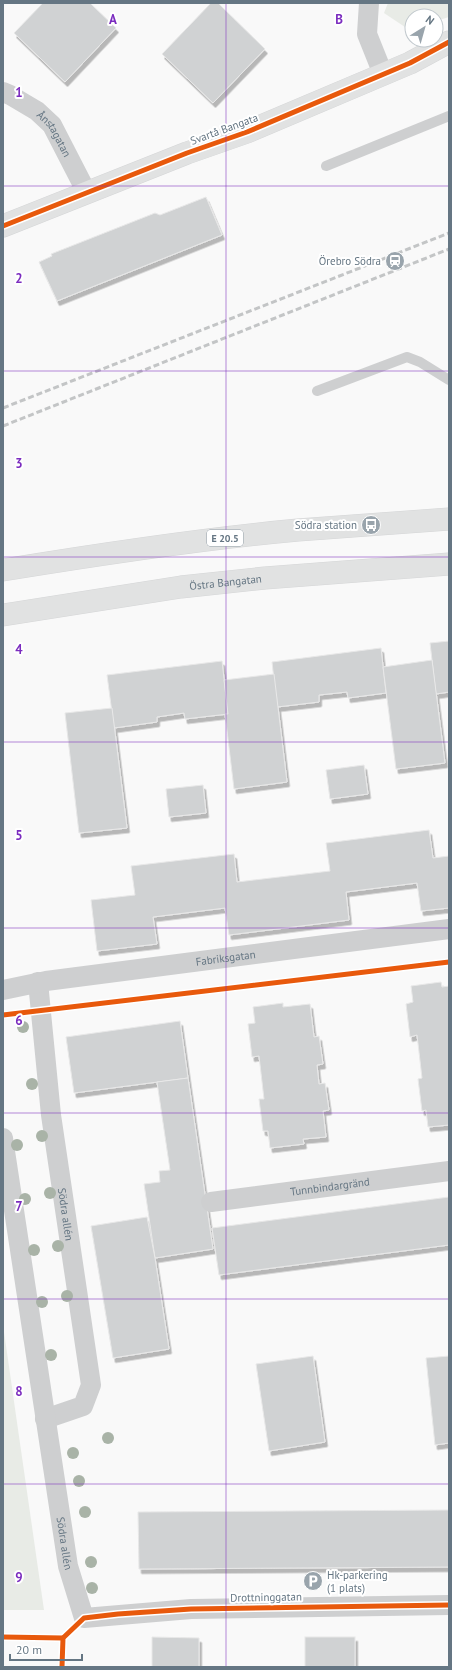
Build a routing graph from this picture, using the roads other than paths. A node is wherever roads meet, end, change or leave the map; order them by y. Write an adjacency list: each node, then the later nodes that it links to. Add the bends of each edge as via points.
1 (369, 3): 3 (street, via 367,34)
2 (449, 42): 3 (main road, Svartå Bangata)
3 (383, 74): 7 (main road, Svartå Bangata, via 247,132)
4 (3, 92): 7 (street, Ånstagatan, via 37,111 52,125)
5 (449, 116): 6 (lane)
6 (326, 166)
7 (87, 193): 8 (main road, Svartå Bangata)
8 (3, 226)
9 (449, 380): 10 (lane, via 407,357)
10 (317, 391)
11 (449, 519): 13 (main road, E 20.5, via 222,538)
12 (449, 564): 14 (main road, Östra Bangatan, via 181,587)
13 (3, 570)
14 (3, 615)
15 (449, 929): 16 (street, Fabriksgatan)
16 (38, 982): 17 (street, Fabriksgatan); 21 (street, Södra allén, via 51,1115 91,1386 83,1406)
17 (3, 990)
18 (3, 1138): 21 (street, Södra allén)
19 (449, 1171): 20 (street, Tunnbindargränd)
20 (211, 1202)
21 (45, 1419): 23 (street, Södra allén, via 68,1566)
22 (449, 1605): 23 (street, Drottninggatan, via 191,1608)
23 (84, 1618)

